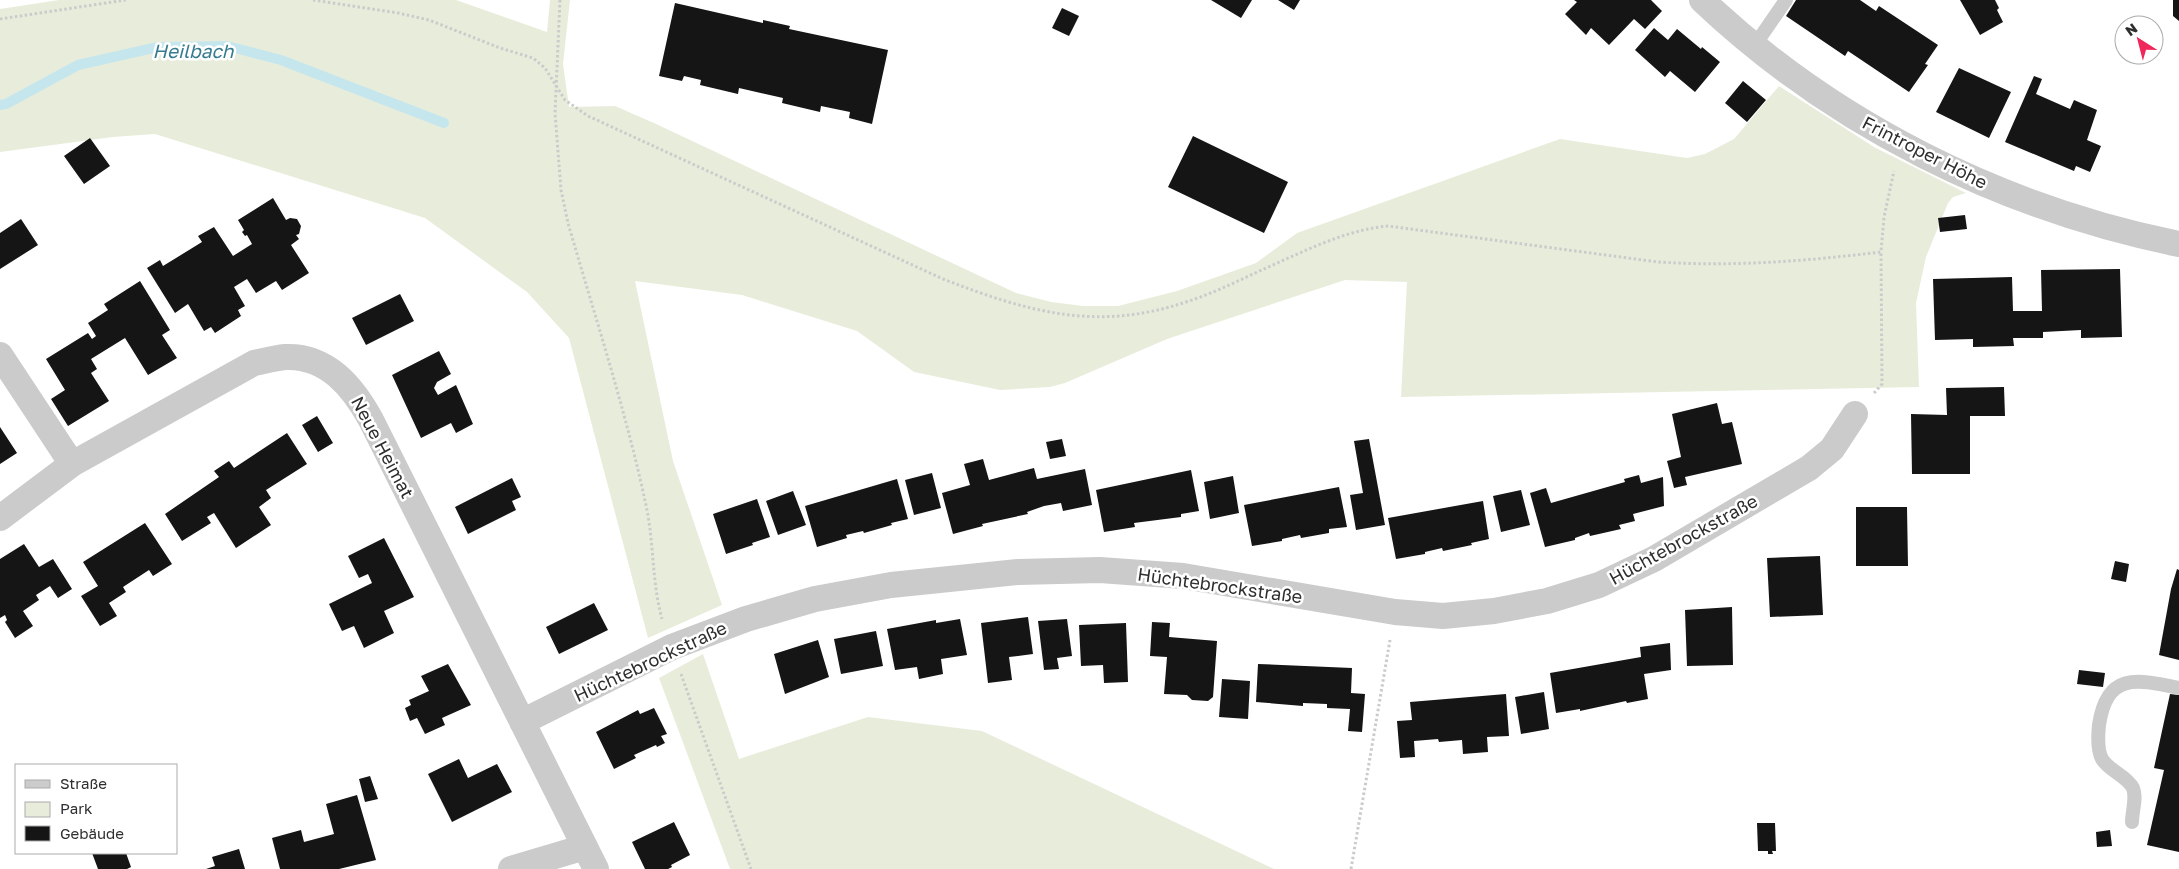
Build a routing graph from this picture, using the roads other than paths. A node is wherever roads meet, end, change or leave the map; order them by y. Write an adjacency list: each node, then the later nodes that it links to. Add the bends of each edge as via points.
1 (1702, 0): 3 (street, Frintroper Höhe)
2 (1786, 0): 3 (lane)
3 (1755, 45): 4 (street, Frintroper Höhe, via 1825,98 1951,170 2077,219)
4 (2179, 244)
5 (0, 355): 7 (street)
6 (1855, 414): 10 (street, Hüchtebrockstraße, via 1832,448 1810,468 1654,559 1599,585 1547,601 1443,616 1395,612 1183,576 1100,570 1018,572 891,586 815,599 746,619 672,647)
7 (72, 464): 8 (street, Neue Heimat); 10 (street, Neue Heimat, via 254,363 286,357 318,361 358,396)
8 (0, 518)
9 (2179, 688): 11 (lane, via 2140,682 2121,684 2108,695 2102,708 2098,733 2101,758 2132,786 2135,797)
10 (522, 722): 12 (street, Neue Heimat)
11 (2132, 822)
12 (591, 858): 13 (street)
13 (511, 869)

